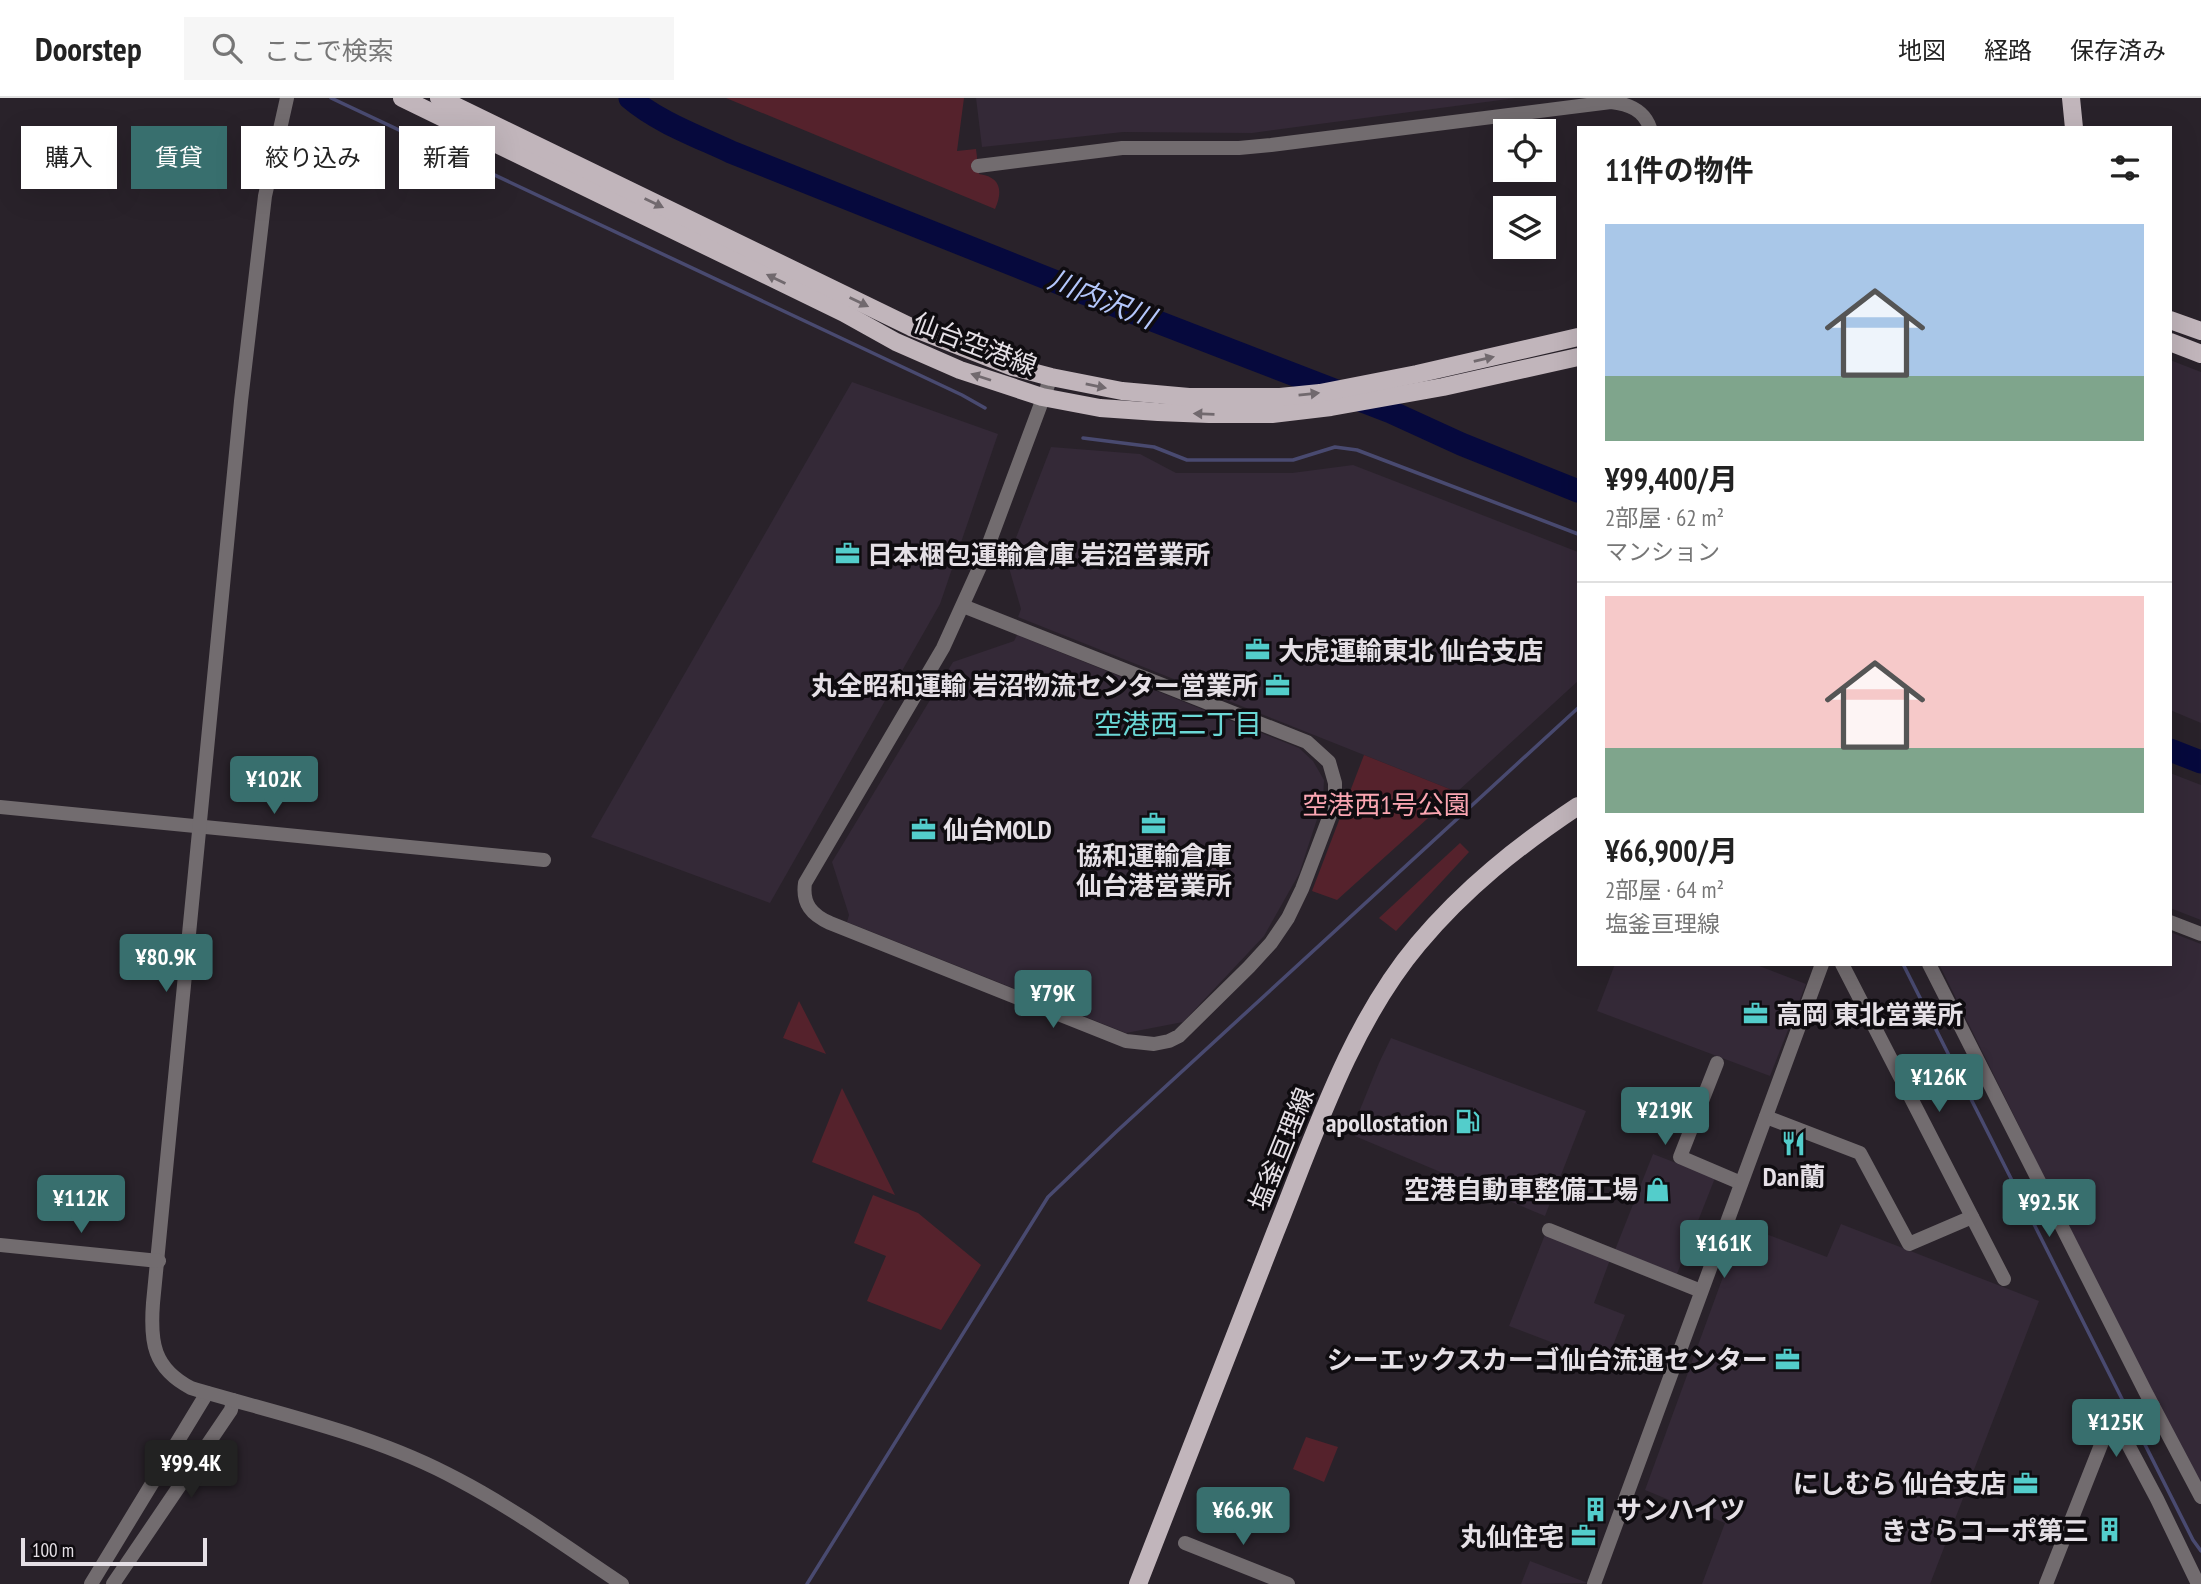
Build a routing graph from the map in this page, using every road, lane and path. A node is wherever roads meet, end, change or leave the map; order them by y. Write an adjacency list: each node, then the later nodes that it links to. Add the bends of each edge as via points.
1 (287, 98): 19 (street, via 265,196)
2 (402, 98): 15 (main road, 仙台空港線, one-way to 2, via 960,370 896,342)
3 (439, 98): 14 (main road, 仙台空港線, one-way to 14, via 911,327)
4 (2071, 98): 6 (main road)
5 (1649, 126): 7 (street, via 1633,107 1611,102 1271,145 1122,148)
6 (2074, 126)
7 (978, 166)
8 (2172, 321): 9 (main road)
9 (2201, 331)
10 (1577, 337): 14 (main road, 仙台空港線, one-way to 10, via 1122,391 1189,397 1280,397 1418,374)
11 (2172, 343): 12 (main road)
12 (2201, 354)
13 (1577, 356): 15 (main road, 仙台空港線, one-way to 15, via 1443,387 1272,414 1100,408)
14 (1051, 377): 15 (street)
15 (1042, 397): 16 (street)
16 (963, 606): 16 (street, via 805,883 805,901 812,914 831,923 1126,1041 1169,1041 1249,967 1288,918 1335,802 1329,762 1307,742)
17 (0, 807): 19 (street)
18 (1577, 807): 44 (main road, 塩釜亘理線, via 1499,862 1463,894 1418,945 1375,1007 1322,1115)
19 (198, 826): 20 (street); 32 (street)
20 (544, 860)
21 (2172, 923): 22 (street)
22 (2201, 934)
23 (1821, 966): 27 (street)
24 (1843, 966): 29 (street)
25 (1931, 966): 37 (street)
26 (1717, 1063): 28 (street, via 1680,1157)
27 (1766, 1118): 28 (street); 29 (street, via 1860,1153 1909,1244)
28 (1741, 1183): 34 (street)
29 (1972, 1217): 33 (street)
30 (1549, 1230): 34 (street)
31 (0, 1245): 32 (street)
32 (159, 1261): 35 (street, via 151,1328 155,1352 175,1380)
33 (2004, 1279)
34 (1701, 1291): 40 (street)
35 (207, 1393): 36 (street); 41 (street)
36 (233, 1399): 42 (street, via 231,1410); 43 (street, via 414,1458 511,1510)
37 (2201, 1497)
38 (1185, 1542): 45 (street)
39 (2198, 1582): 46 (street, via 2115,1419)
40 (1597, 1583)
41 (91, 1584)
42 (114, 1584)
43 (622, 1584)
44 (1138, 1584)
45 (1288, 1584)
46 (2046, 1584)

